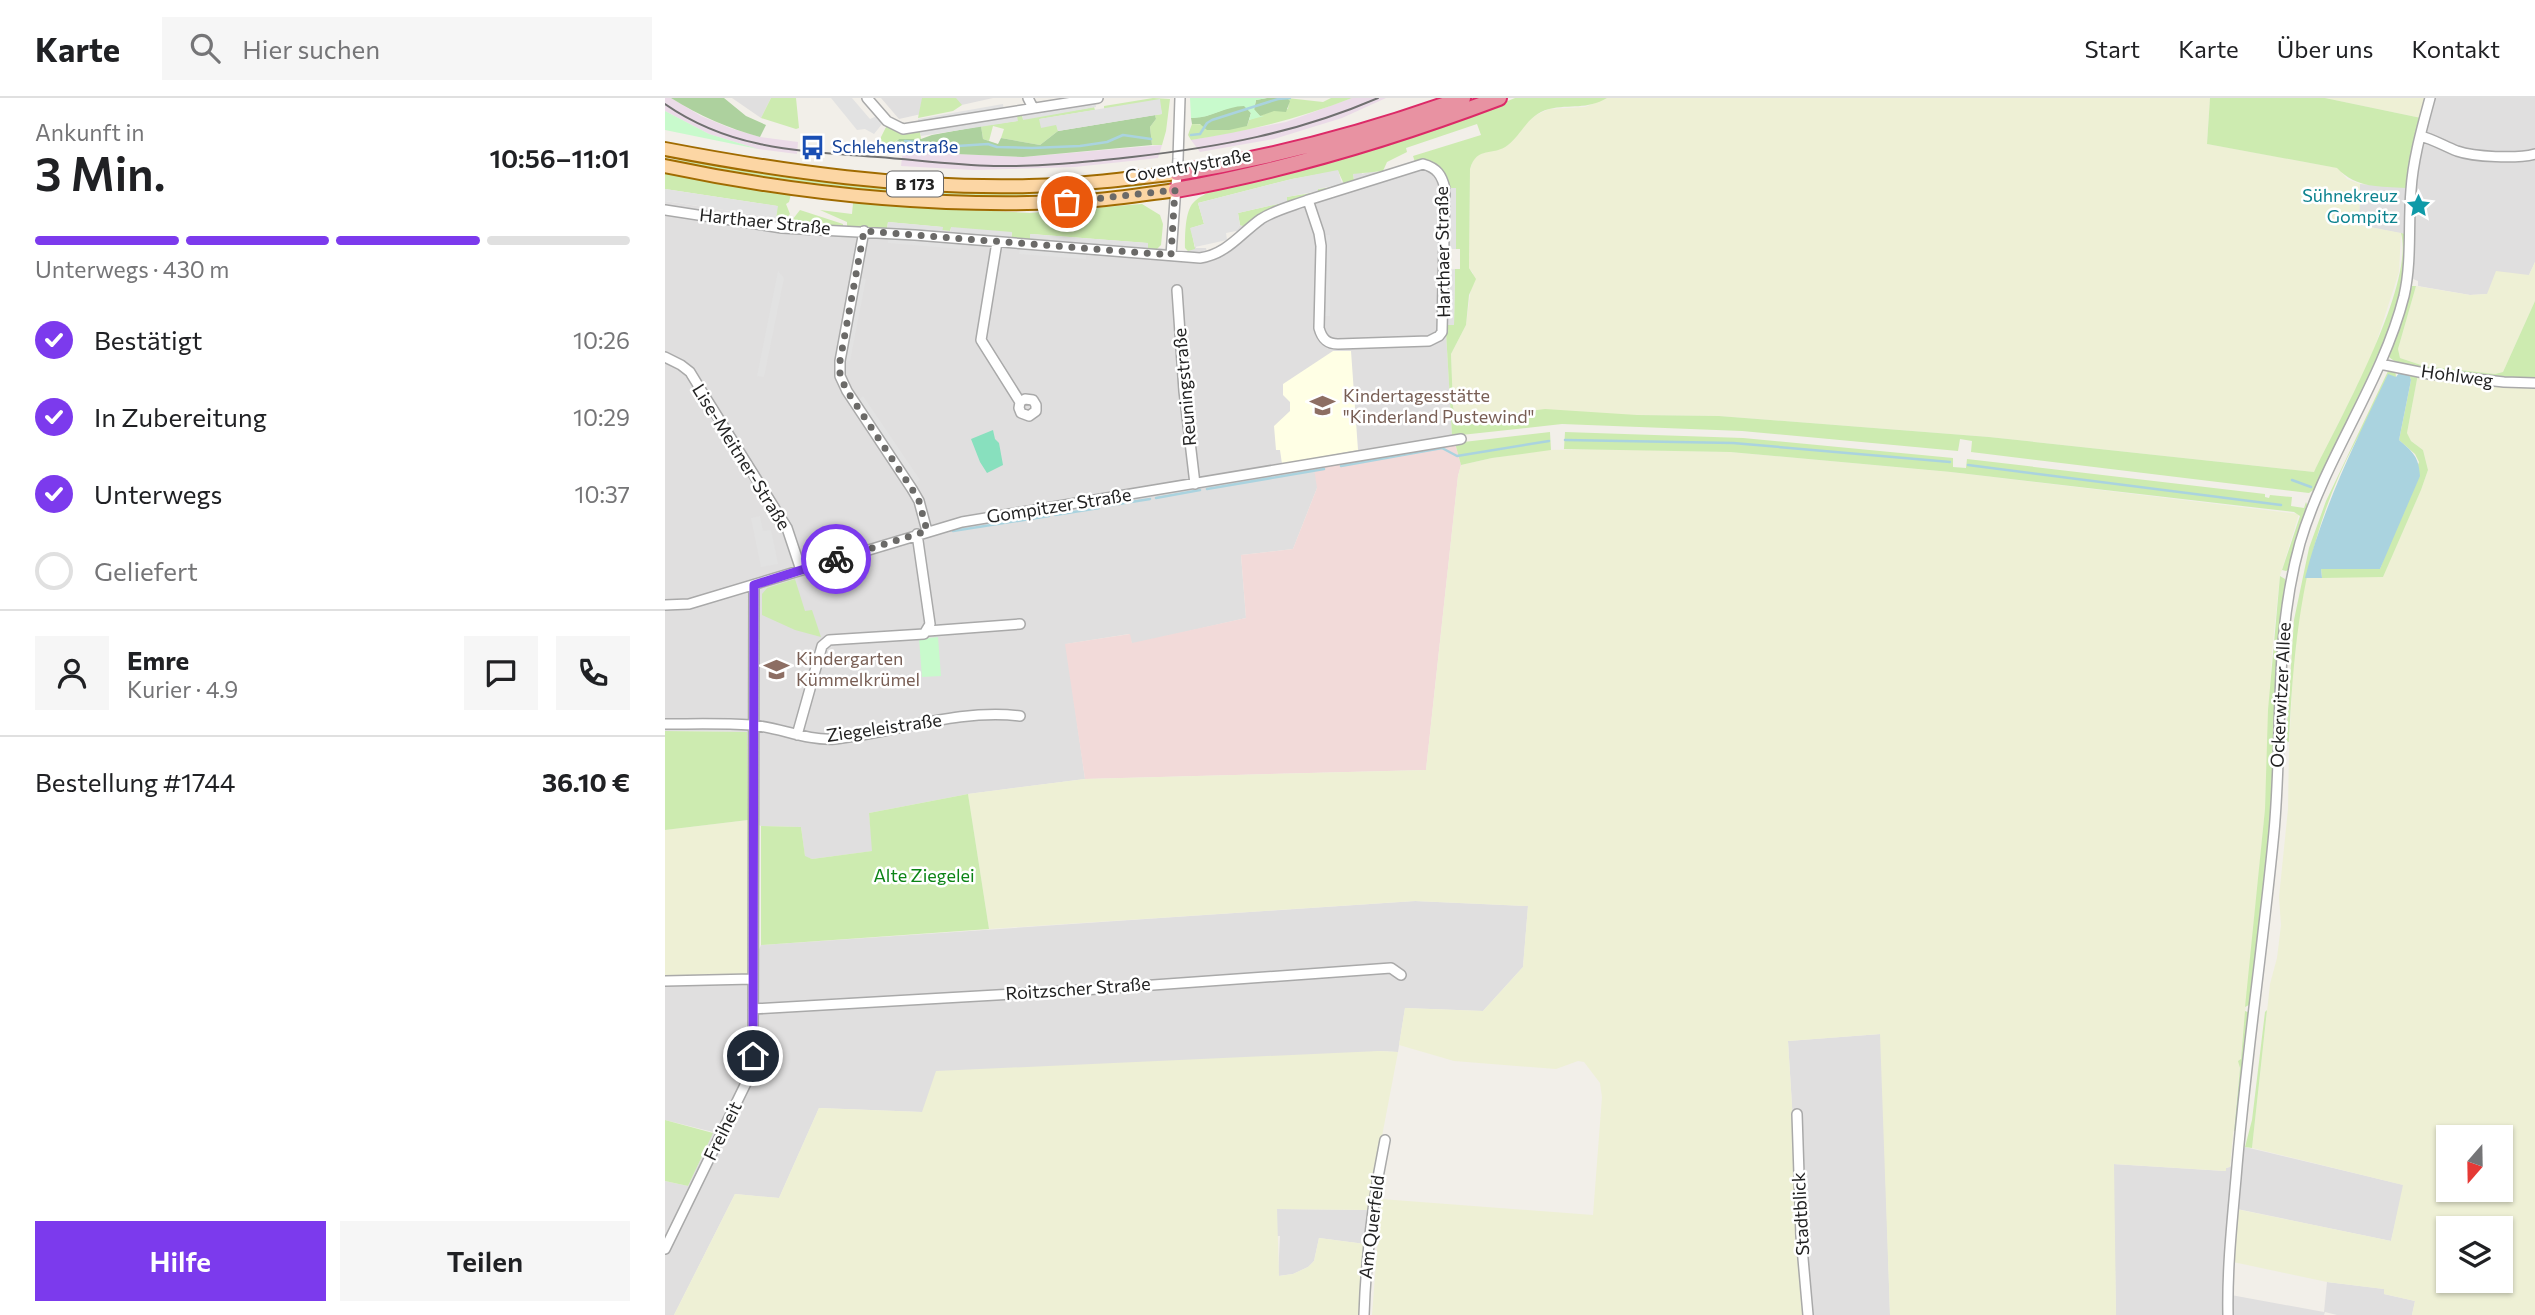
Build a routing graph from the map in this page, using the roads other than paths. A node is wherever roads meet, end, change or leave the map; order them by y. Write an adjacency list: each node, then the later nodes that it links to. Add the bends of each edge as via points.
1 (867, 98): 8 (street, via 887,121 903,129)
2 (1028, 98): 8 (street)
3 (1098, 98): 8 (street)
4 (1180, 98): 13 (street)
5 (1463, 98): 13 (highway, Coventrystraße / B 173, via 1319,144)
6 (1499, 98): 14 (highway, Coventrystraße / B 173, via 1324,158)
7 (2430, 98): 9 (street, Ockerwitzer Allee)
8 (1033, 108)
9 (2420, 136): 11 (street, via 2459,152 2519,158); 22 (street, Ockerwitzer Allee, via 2411,187 2408,277)
10 (665, 149): 13 (main road, Coventrystraße / B 173, via 819,174 935,185 1087,184)
11 (2535, 154)
12 (665, 166): 14 (main road, Coventrystraße / B 173, via 832,193 960,204 1089,201)
13 (1177, 173): 14 (street)
14 (1175, 190): 19 (street)
15 (1308, 200): 15 (street, Harthaer Straße, via 1417,165 1434,168 1441,175 1445,189 1444,327 1439,336 1429,341 1338,344 1324,340 1319,328 1319,233); 19 (street, Harthaer Straße, via 1261,219 1213,256)
16 (665, 210): 17 (street, Harthaer Straße, via 782,228)
17 (864, 231): 18 (street, Harthaer Straße); 27 (street, via 840,376 916,495)
18 (997, 242): 19 (street, Harthaer Straße); 24 (street, via 981,340)
19 (1171, 255)
20 (1177, 290): 26 (street, Reuningstraße)
21 (665, 357): 28 (street, Lise-Meitner-Straße, via 690,372 787,528)
22 (2379, 363): 23 (street, Hohlweg, via 2429,374); 46 (street, Ockerwitzer Allee, via 2312,509 2284,618 2275,818 2239,1141)
23 (2535, 383)
24 (1020, 402)
25 (1461, 439): 26 (street, Gompitzer Straße)
26 (1195, 484): 27 (street, Gompitzer Straße)
27 (922, 532): 28 (street, Gompitzer Straße); 32 (street)
28 (801, 570): 29 (street, Gompitzer Straße)
29 (754, 585): 30 (street, Gompitzer Straße, via 688,604); 35 (street, Freiheit)
30 (665, 605)
31 (1020, 624): 32 (street)
32 (928, 631): 36 (street, via 829,640 822,646)
33 (1020, 716): 36 (street, Ziegeleistraße, via 1001,713 951,719 833,739)
34 (665, 724): 35 (street, Ziegeleistraße)
35 (753, 725): 36 (street, Ziegeleistraße); 38 (street, Freiheit)
36 (797, 735)
37 (1401, 975): 40 (street, Roitzscher Straße, via 1391,968)
38 (753, 979): 39 (street); 40 (street, Freiheit)
39 (665, 981)
40 (753, 1009): 43 (street, Freiheit, via 751,1073)
41 (1797, 1114): 45 (street, Stadtblick)
42 (1385, 1140): 44 (street, Am Querfeld, via 1372,1203)
43 (665, 1250)
44 (1364, 1315)
45 (1808, 1315)
46 (2228, 1315)

